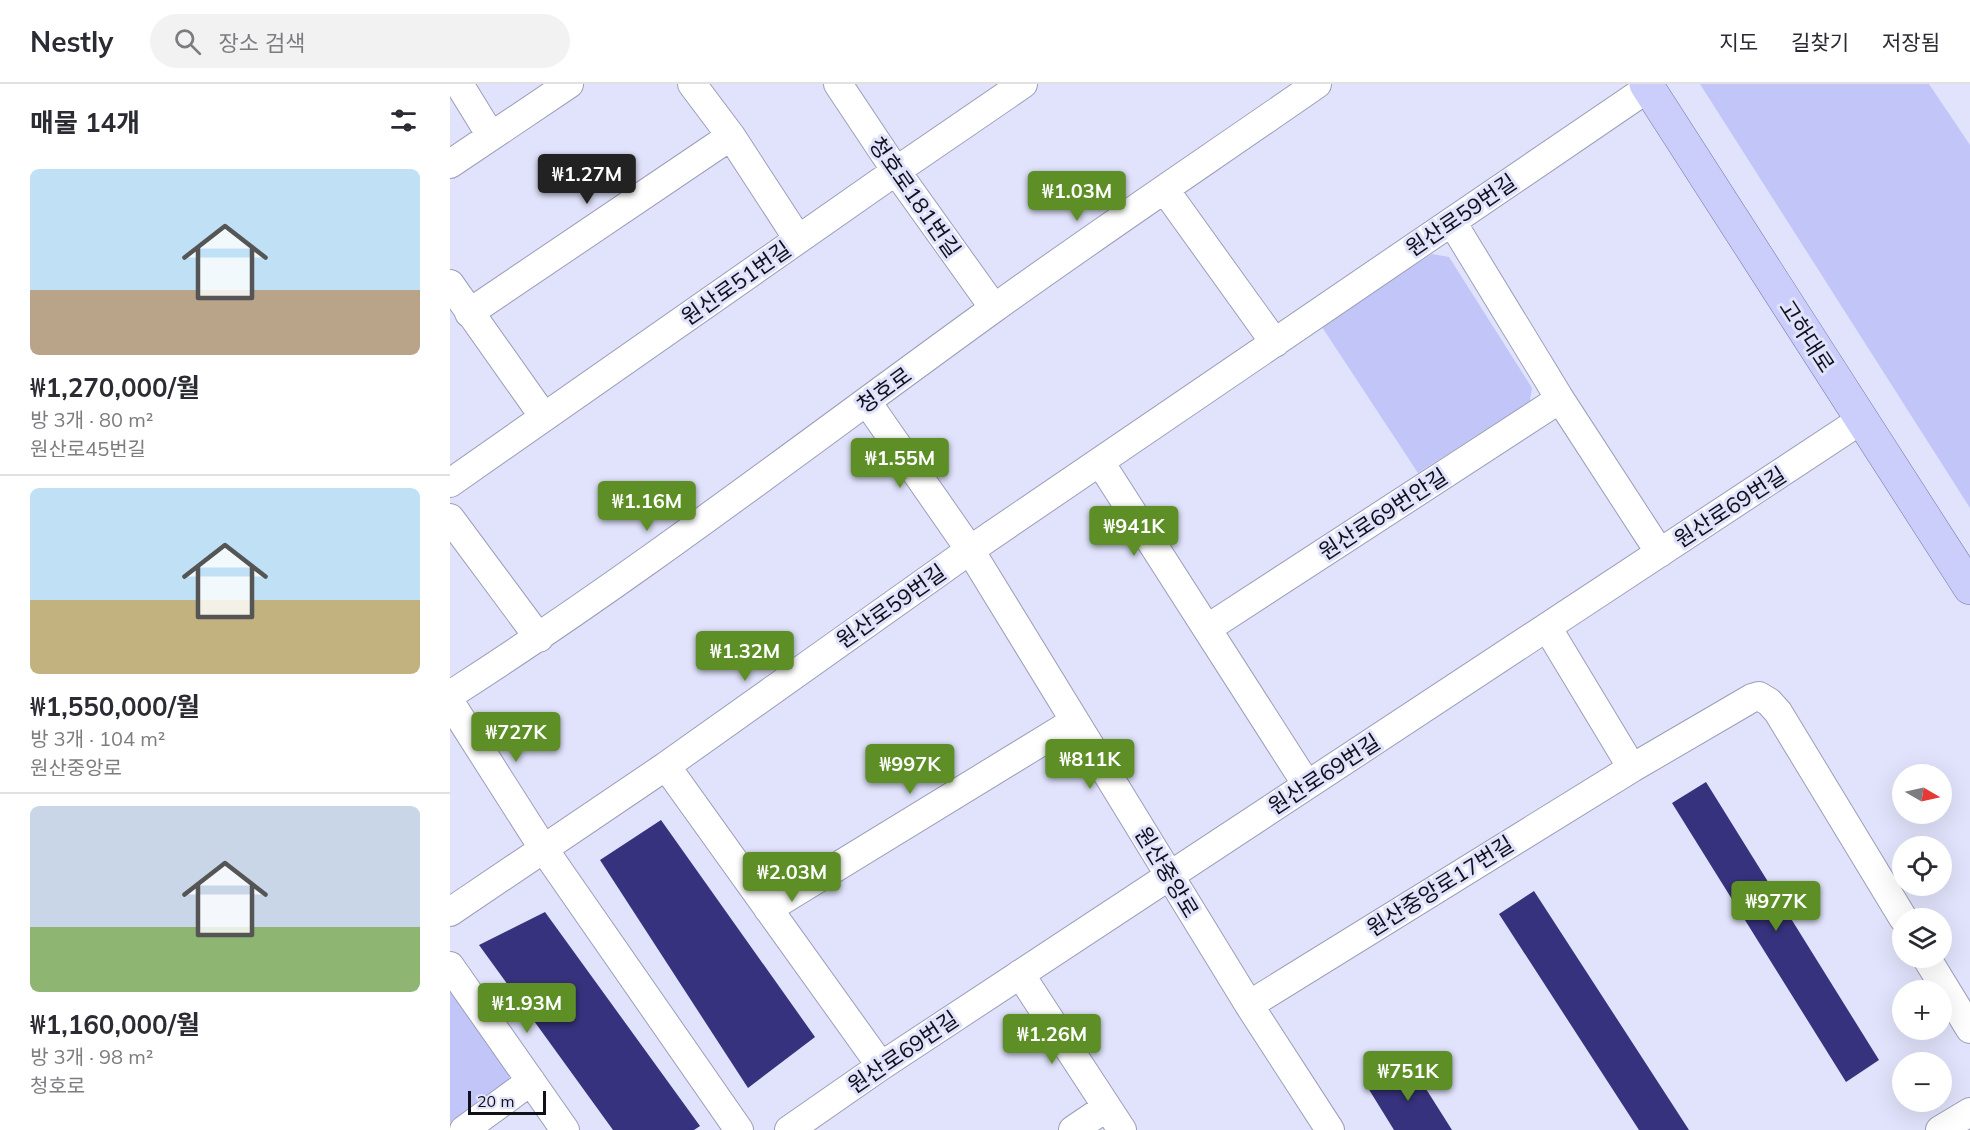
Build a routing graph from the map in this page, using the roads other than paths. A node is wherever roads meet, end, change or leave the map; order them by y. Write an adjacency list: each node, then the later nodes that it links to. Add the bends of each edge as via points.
1 (459, 84): 8 (street)
2 (569, 84): 8 (street)
3 (692, 84): 9 (street)
4 (838, 84): 11 (street, 청호로181번길)
5 (1317, 84): 12 (street, 청호로)
6 (1647, 86): 13 (street, 원산로59번길); 22 (main road, 고하대로)
7 (1005, 89): 11 (street, 원산로51번길)
8 (491, 136): 10 (street)
9 (731, 136): 14 (street); 17 (street)
10 (450, 164)
11 (896, 171): 14 (street, 원산로51번길); 16 (street, 청호로181번길)
12 (1165, 190): 16 (street, 청호로); 18 (street)
13 (1452, 222): 18 (street, 원산로59번길); 19 (street)
14 (798, 239): 21 (street, 원산로51번길)
15 (450, 284): 17 (street)
16 (994, 308): 20 (street, 청호로)
17 (469, 313): 21 (street)
18 (1275, 343): 23 (street, 원산로59번길)
19 (1560, 399): 27 (street); 30 (street, 원산로69번안길)
20 (867, 402): 26 (street, 원산중앙로); 31 (street, 청호로)
21 (544, 417): 24 (street, 원산로51번길)
22 (1861, 420): 27 (street, 원산로69번길); 28 (main road, 고하대로)
23 (1100, 462): 26 (street, 원산로59번길); 30 (street)
24 (450, 483)
25 (450, 518): 31 (street)
26 (970, 550): 34 (street, 원산중앙로); 35 (street, 원산로59번길)
27 (1660, 553): 29 (street, 원산로69번길)
28 (1970, 588)
29 (1547, 627): 36 (street); 37 (street, 원산로69번길)
30 (1208, 628): 37 (street)
31 (539, 638): 32 (street, 청호로)
32 (450, 695)
33 (450, 702): 38 (street)
34 (1075, 722): 39 (street, 원산중앙로); 41 (street)
35 (666, 766): 38 (street, 원산로59번길); 41 (street)
36 (1632, 768): 40 (street, 원산중앙로17번길, via 1758,696 1778,712); 46 (street, 원산중앙로17번길)
37 (1307, 785): 39 (street, 원산로69번길)
38 (543, 848): 42 (street, 원산로59번길); 54 (street)
39 (1170, 876): 45 (street, 원산로69번길); 46 (street, 원산중앙로)
40 (1897, 908)
41 (768, 909): 48 (street)
42 (450, 912)
43 (450, 966): 49 (street)
44 (1933, 968): 47 (street)
45 (1020, 974): 48 (street, 원산로69번길); 50 (street)
46 (1249, 1005): 58 (street, 원산중앙로)
47 (1970, 1029)
48 (881, 1066): 55 (street, 원산로69번길)
49 (531, 1081): 52 (street); 53 (street)
50 (1107, 1107): 56 (street); 57 (street)
51 (1970, 1112): 59 (street)
52 (464, 1130)
53 (565, 1130)
54 (739, 1130)
55 (789, 1130)
56 (1073, 1130)
57 (1122, 1130)
58 (1330, 1130)
59 (1940, 1130)

